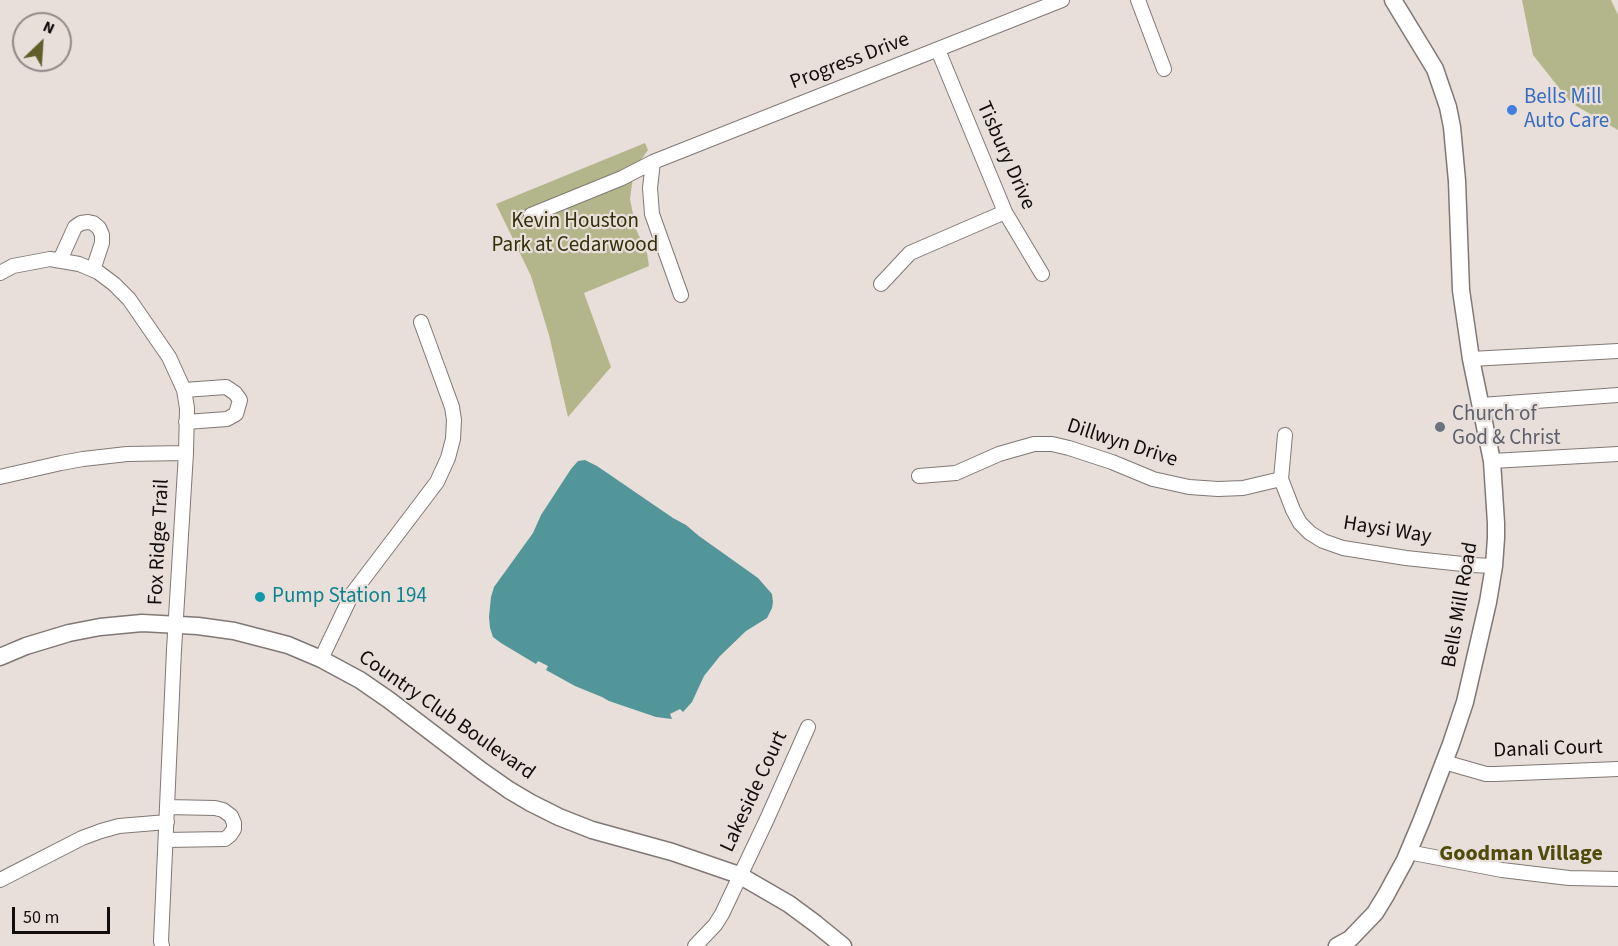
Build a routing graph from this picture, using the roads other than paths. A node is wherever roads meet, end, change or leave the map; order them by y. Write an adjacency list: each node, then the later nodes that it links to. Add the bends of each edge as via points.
1 (1062, 0): 4 (street, Progress Drive)
2 (1137, 0): 5 (street)
3 (1393, 0): 17 (street, Bells Mill Road, via 1435,69 1448,107 1461,290)
4 (938, 50): 6 (street, Progress Drive); 7 (street, Tisbury Drive)
5 (1164, 69)
6 (653, 162): 8 (street, Progress Drive); 14 (street, via 652,214)
7 (1005, 212): 12 (street, Tisbury Drive); 13 (street, via 910,253)
8 (531, 215)
9 (60, 260): 10 (street, Fox Ridge Trail); 10 (street, via 75,227 88,222 102,234); 11 (street, Fox Ridge Trail, via 26,262)
10 (93, 270): 18 (street, Fox Ridge Trail, via 129,299 169,357)
11 (0, 273)
12 (1042, 274)
13 (881, 284)
14 (681, 295)
15 (421, 322): 32 (street, via 452,407 453,439 448,458 437,482 352,594)
16 (1618, 351): 17 (street)
17 (1471, 359): 20 (street, Bells Mill Road)
18 (184, 390): 21 (street, Fox Ridge Trail); 21 (street, via 226,387 240,400 236,414 227,419)
19 (1618, 395): 20 (street)
20 (1481, 405): 25 (street, Bells Mill Road)
21 (186, 422): 23 (street, Fox Ridge Trail)
22 (1285, 435): 28 (street, Haysi Way)
23 (186, 453): 27 (street, via 83,459); 30 (street, Fox Ridge Trail)
24 (1618, 454): 25 (street)
25 (1492, 461): 29 (street, Bells Mill Road)
26 (919, 476): 28 (street, Dillwyn Drive, via 956,473 999,454 1034,444 1052,444 1153,479 1189,487 1243,488)
27 (0, 477)
28 (1281, 479): 29 (street, Haysi Way, via 1300,523 1323,541 1406,558)
29 (1494, 566): 34 (street, Bells Mill Road, via 1465,702)
30 (176, 625): 31 (street, Country Club Boulevard, via 100,627 69,633); 32 (street, Country Club Boulevard, via 234,630); 36 (street, Fox Ridge Trail)
31 (0, 657)
32 (321, 659): 40 (street, Country Club Boulevard, via 382,695 531,803 592,830)
33 (808, 727): 40 (street, Lakeside Court)
34 (1444, 762): 35 (street, Danali Court, via 1486,774); 39 (street, Bells Mill Road)
35 (1618, 769)
36 (167, 807): 37 (street, Fox Ridge Trail); 38 (street, via 223,810 231,816 234,829 225,839)
37 (167, 822): 38 (street, Fox Ridge Trail); 42 (street, via 101,831)
38 (166, 840): 43 (street, Fox Ridge Trail)
39 (1408, 852): 41 (street, via 1513,871); 46 (street, Bells Mill Road, via 1375,914 1350,939)
40 (739, 874): 44 (street, Lakeside Court, via 715,926); 45 (street, Country Club Boulevard, via 789,904)
41 (1618, 879)
42 (0, 880)
43 (162, 946)
44 (695, 946)
45 (843, 946)
46 (1337, 946)

